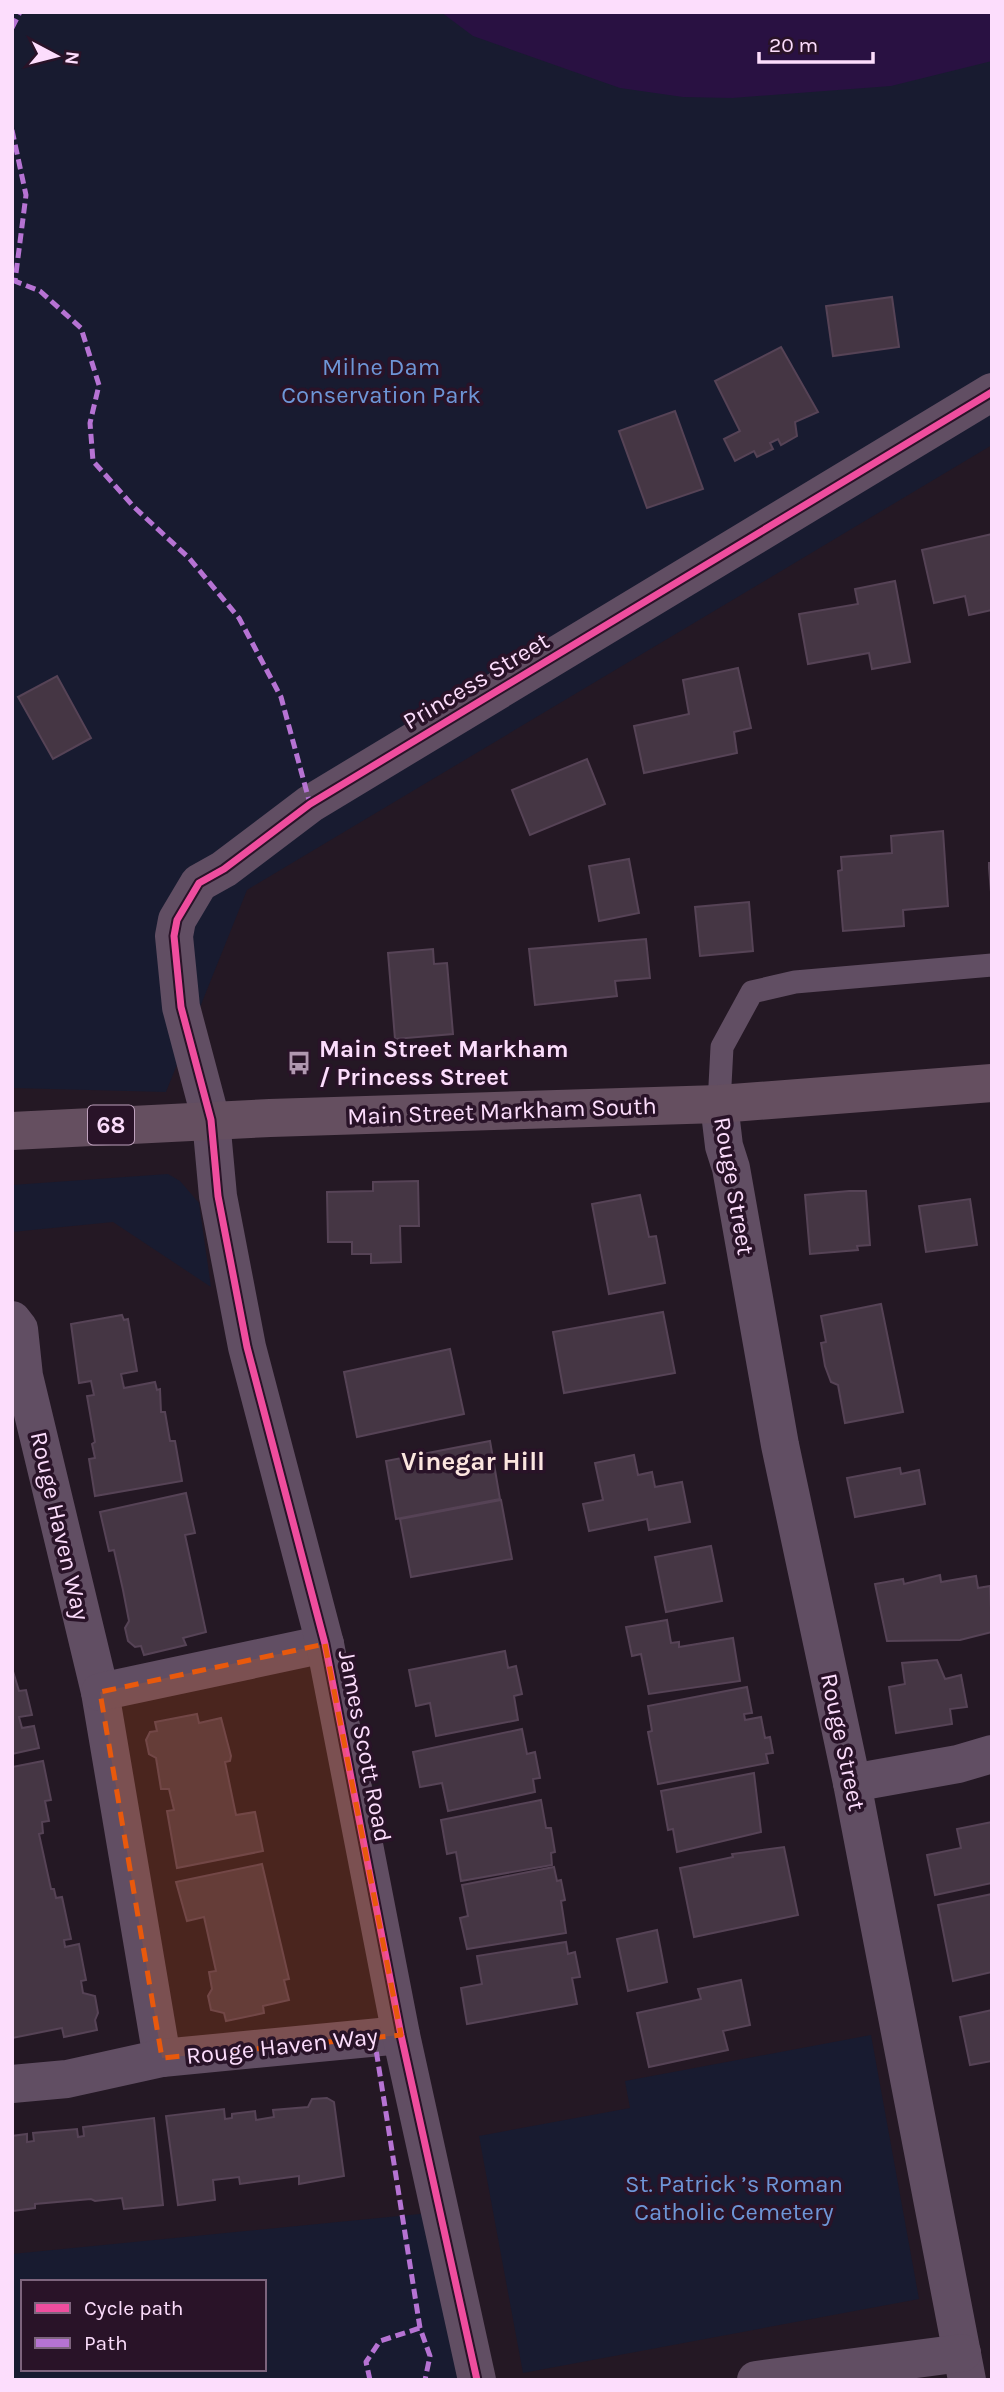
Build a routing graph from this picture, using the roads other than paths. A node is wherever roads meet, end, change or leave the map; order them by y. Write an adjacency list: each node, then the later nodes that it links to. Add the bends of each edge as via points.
1 (992, 392): 5 (street, Princess Street, via 310,804 199,883 177,920 174,936 181,1007)
2 (992, 965): 4 (lane, via 795,982 752,992 722,1046)
3 (992, 1083): 4 (main road, Main Street Markham South)
4 (719, 1104): 5 (main road, Main Street Markham South); 11 (street, Rouge Street, via 780,1445)
5 (211, 1120): 6 (main road, Main Street Markham South / 68); 8 (street, James Scott Road, via 218,1196 247,1347)
6 (12, 1131)
7 (12, 1320): 9 (street, Rouge Haven Way, via 19,1329 24,1376)
8 (325, 1644): 9 (street); 12 (street, James Scott Road)
9 (100, 1692): 13 (street, Rouge Haven Way)
10 (992, 1754): 11 (street)
11 (852, 1783): 15 (street, Rouge Street)
12 (401, 2035): 13 (street, Rouge Haven Way); 16 (street, James Scott Road)
13 (162, 2058): 14 (street, Rouge Haven Way, via 67,2079)
14 (12, 2084)
15 (965, 2366): 17 (street)
16 (477, 2380)
17 (756, 2380)

